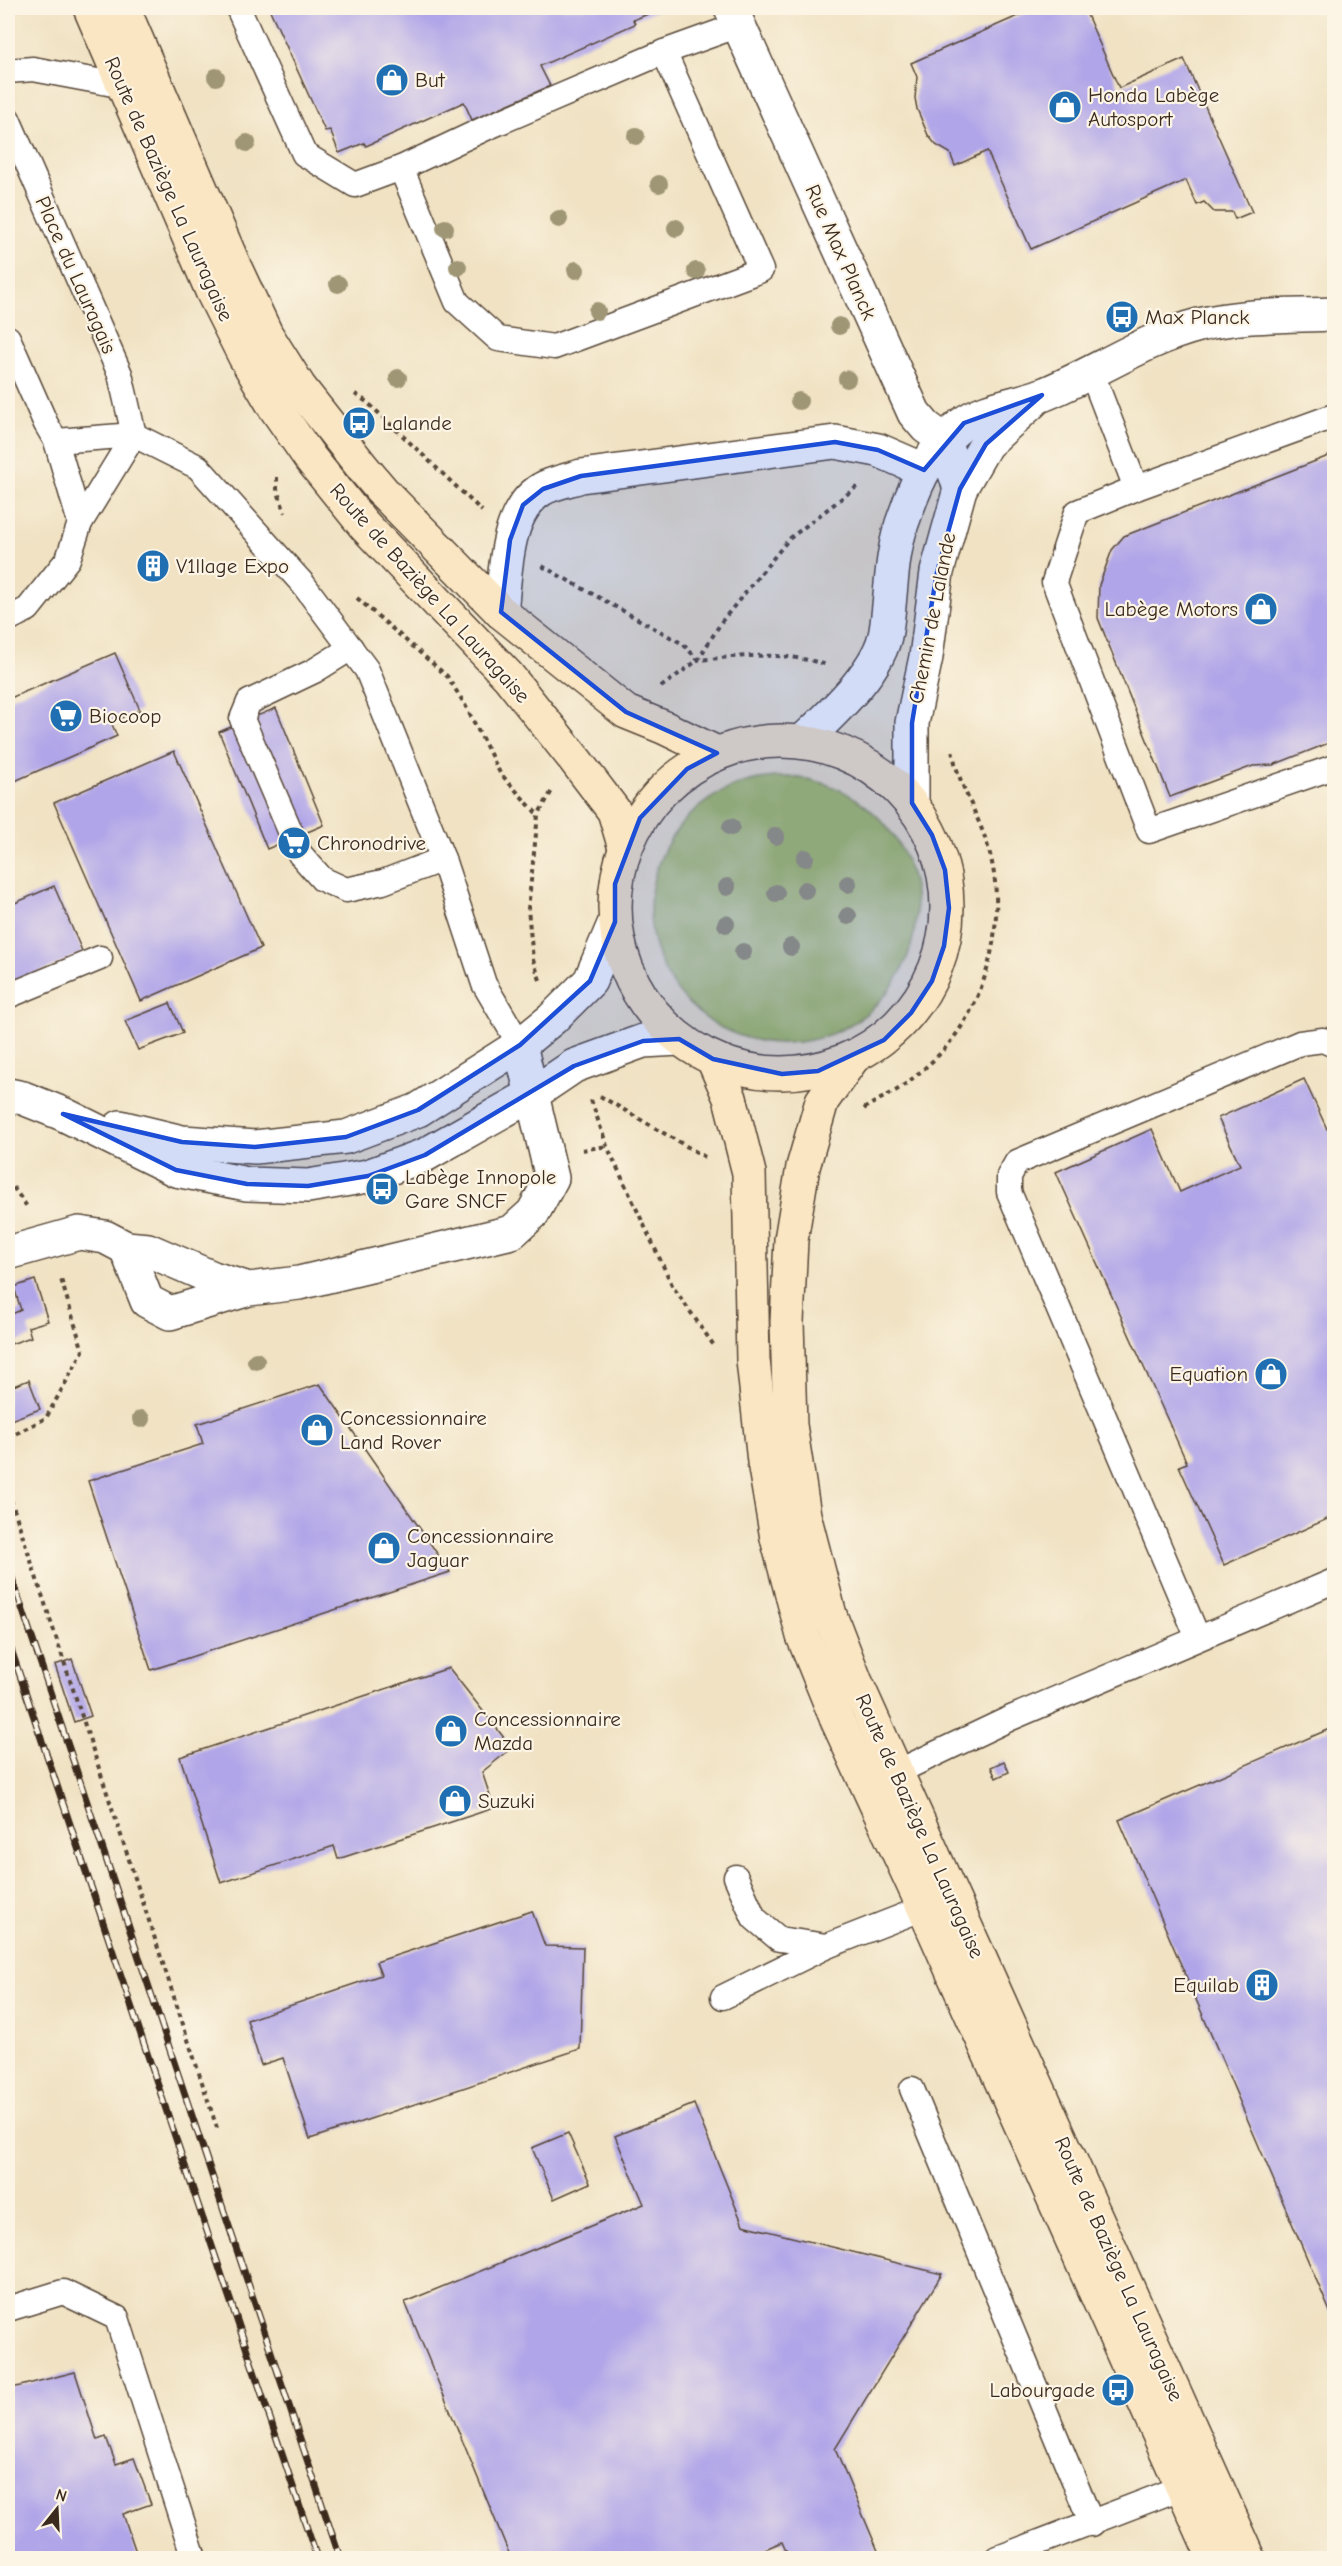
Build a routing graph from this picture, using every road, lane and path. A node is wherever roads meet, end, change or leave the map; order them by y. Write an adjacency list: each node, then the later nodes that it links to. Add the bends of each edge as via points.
1 (90, 8): 7 (main road, Route de Baziège La Lauragaise)
2 (123, 8): 26 (main road, Route de Baziège La Lauragaise, via 266,334 300,388 385,494)
3 (238, 8): 9 (lane, via 304,154 355,185)
4 (735, 16): 5 (lane); 17 (street, Rue Max Planck, via 914,413)
5 (664, 52): 9 (lane); 9 (lane, via 761,270 554,347 498,339 457,302)
6 (8, 71): 7 (lane, via 33,69)
7 (124, 86): 38 (main road, Route de Baziège La Lauragaise, via 212,291 274,406 364,525 508,676 569,752 614,811)
8 (8, 119): 16 (lane, Place du Lauragais, via 120,374)
9 (401, 168)
10 (1335, 314): 12 (street, Chemin de Lalande, via 1245,316 1197,326)
11 (8, 338): 18 (lane)
12 (1091, 371): 14 (street, Chemin de Lalande); 21 (lane)
13 (349, 390): 23 (path, via 367,402)
14 (1042, 395): 17 (street, Chemin de Lalande, via 993,409 964,423); 22 (street, Chemin de Lalande, via 986,444)
15 (1335, 416): 21 (lane)
16 (134, 435): 18 (lane); 24 (lane); 28 (lane, via 198,467 303,584)
17 (944, 440): 19 (street, Chemin de Lalande); 22 (street)
18 (56, 441): 24 (lane)
19 (924, 470): 26 (street, via 878,450 835,442 581,476 543,489 523,505 510,540); 33 (street, Chemin de Lalande, via 904,517 892,560 886,633 875,659)
20 (863, 482): 29 (path, via 789,539 722,621)
21 (1136, 488): 35 (lane, via 1077,512 1054,582 1149,831)
22 (960, 489): 37 (street, Chemin de Lalande, via 937,572 926,657 912,723)
23 (483, 512)
24 (80, 523): 27 (lane, via 68,559 28,609)
25 (539, 564): 29 (path, via 683,644)
26 (501, 612): 34 (main road, Route de Baziège La Lauragaise, via 626,712)
27 (8, 619)
28 (351, 648): 39 (lane, via 367,670); 39 (lane, via 314,671 249,702 242,719 273,792 300,854 322,879 346,890 383,882)
29 (698, 660): 30 (path, via 754,654 806,658); 31 (path)
30 (829, 666)
31 (660, 687)
32 (950, 740): 54 (path, via 956,772 987,845 997,880 996,927 988,968 956,1033 930,1064)
33 (802, 742): 34 (main road, via 773,740); 37 (main road, via 863,761)
34 (717, 753): 38 (main road, via 687,769 661,791 640,818)
35 (1335, 767)
36 (557, 783): 42 (path, via 538,815 528,909)
37 (912, 803): 48 (main road, via 932,835 945,870 949,908 944,946 932,981 911,1013 884,1040)
38 (625, 848): 40 (main road, via 615,884)
39 (443, 860): 45 (lane, via 484,984)
40 (615, 922): 44 (main road, via 621,956 635,987 654,1015); 45 (street, via 590,981 552,1020)
41 (100, 958): 43 (lane)
42 (542, 988)
43 (8, 996)
44 (679, 1039): 47 (main road); 51 (street, via 643,1041 598,1056 574,1066)
45 (520, 1045): 51 (street); 53 (street, via 418,1110 346,1137 255,1147 182,1142)
46 (1335, 1046): 65 (lane, via 1323,1040 1300,1043 1017,1162 1009,1176 1009,1192)
47 (713, 1059): 48 (main road, via 747,1071 782,1074 818,1071); 68 (main road, Route de Baziège La Lauragaise, via 730,1098 749,1173 753,1359 777,1538 808,1647 837,1720)
48 (852, 1059): 66 (main road, Route de Baziège La Lauragaise, via 822,1101 801,1177 791,1240 787,1322 790,1425 804,1515 830,1615)
49 (596, 1093): 55 (path)
50 (8, 1095): 53 (street)
51 (531, 1095): 53 (street, via 425,1155 368,1176 308,1186 247,1184 176,1170); 60 (street, via 552,1178 533,1213 512,1232 299,1283)
52 (590, 1097): 61 (path, via 607,1146 673,1287)
53 (63, 1114)
54 (857, 1115)
55 (708, 1161)
56 (8, 1180): 57 (path)
57 (42, 1228): 58 (street, via 105,1237); 59 (street); 62 (path, via 82,1351 46,1418)
58 (126, 1248): 60 (street, via 148,1250); 60 (street, via 147,1301 170,1313)
59 (8, 1254)
60 (249, 1289)
61 (721, 1356)
62 (8, 1438)
63 (8, 1491): 72 (path)
64 (1335, 1581): 65 (lane)
65 (1198, 1638): 66 (lane)
66 (897, 1772): 79 (main road, Route de Baziège La Lauragaise)
67 (736, 1877): 69 (lane, via 754,1918 778,1939)
68 (924, 1908): 69 (lane); 74 (main road, Route de Baziège La Lauragaise)
69 (826, 1946): 70 (lane)
70 (723, 1997)
71 (912, 2089): 75 (lane)
72 (217, 2128)
73 (8, 2309): 76 (lane, via 63,2292 117,2318)
74 (1183, 2487): 75 (lane); 78 (main road, Route de Baziège La Lauragaise)
75 (1092, 2524): 77 (lane)
76 (194, 2559)
77 (998, 2559)
78 (1214, 2559)
79 (1249, 2559)

